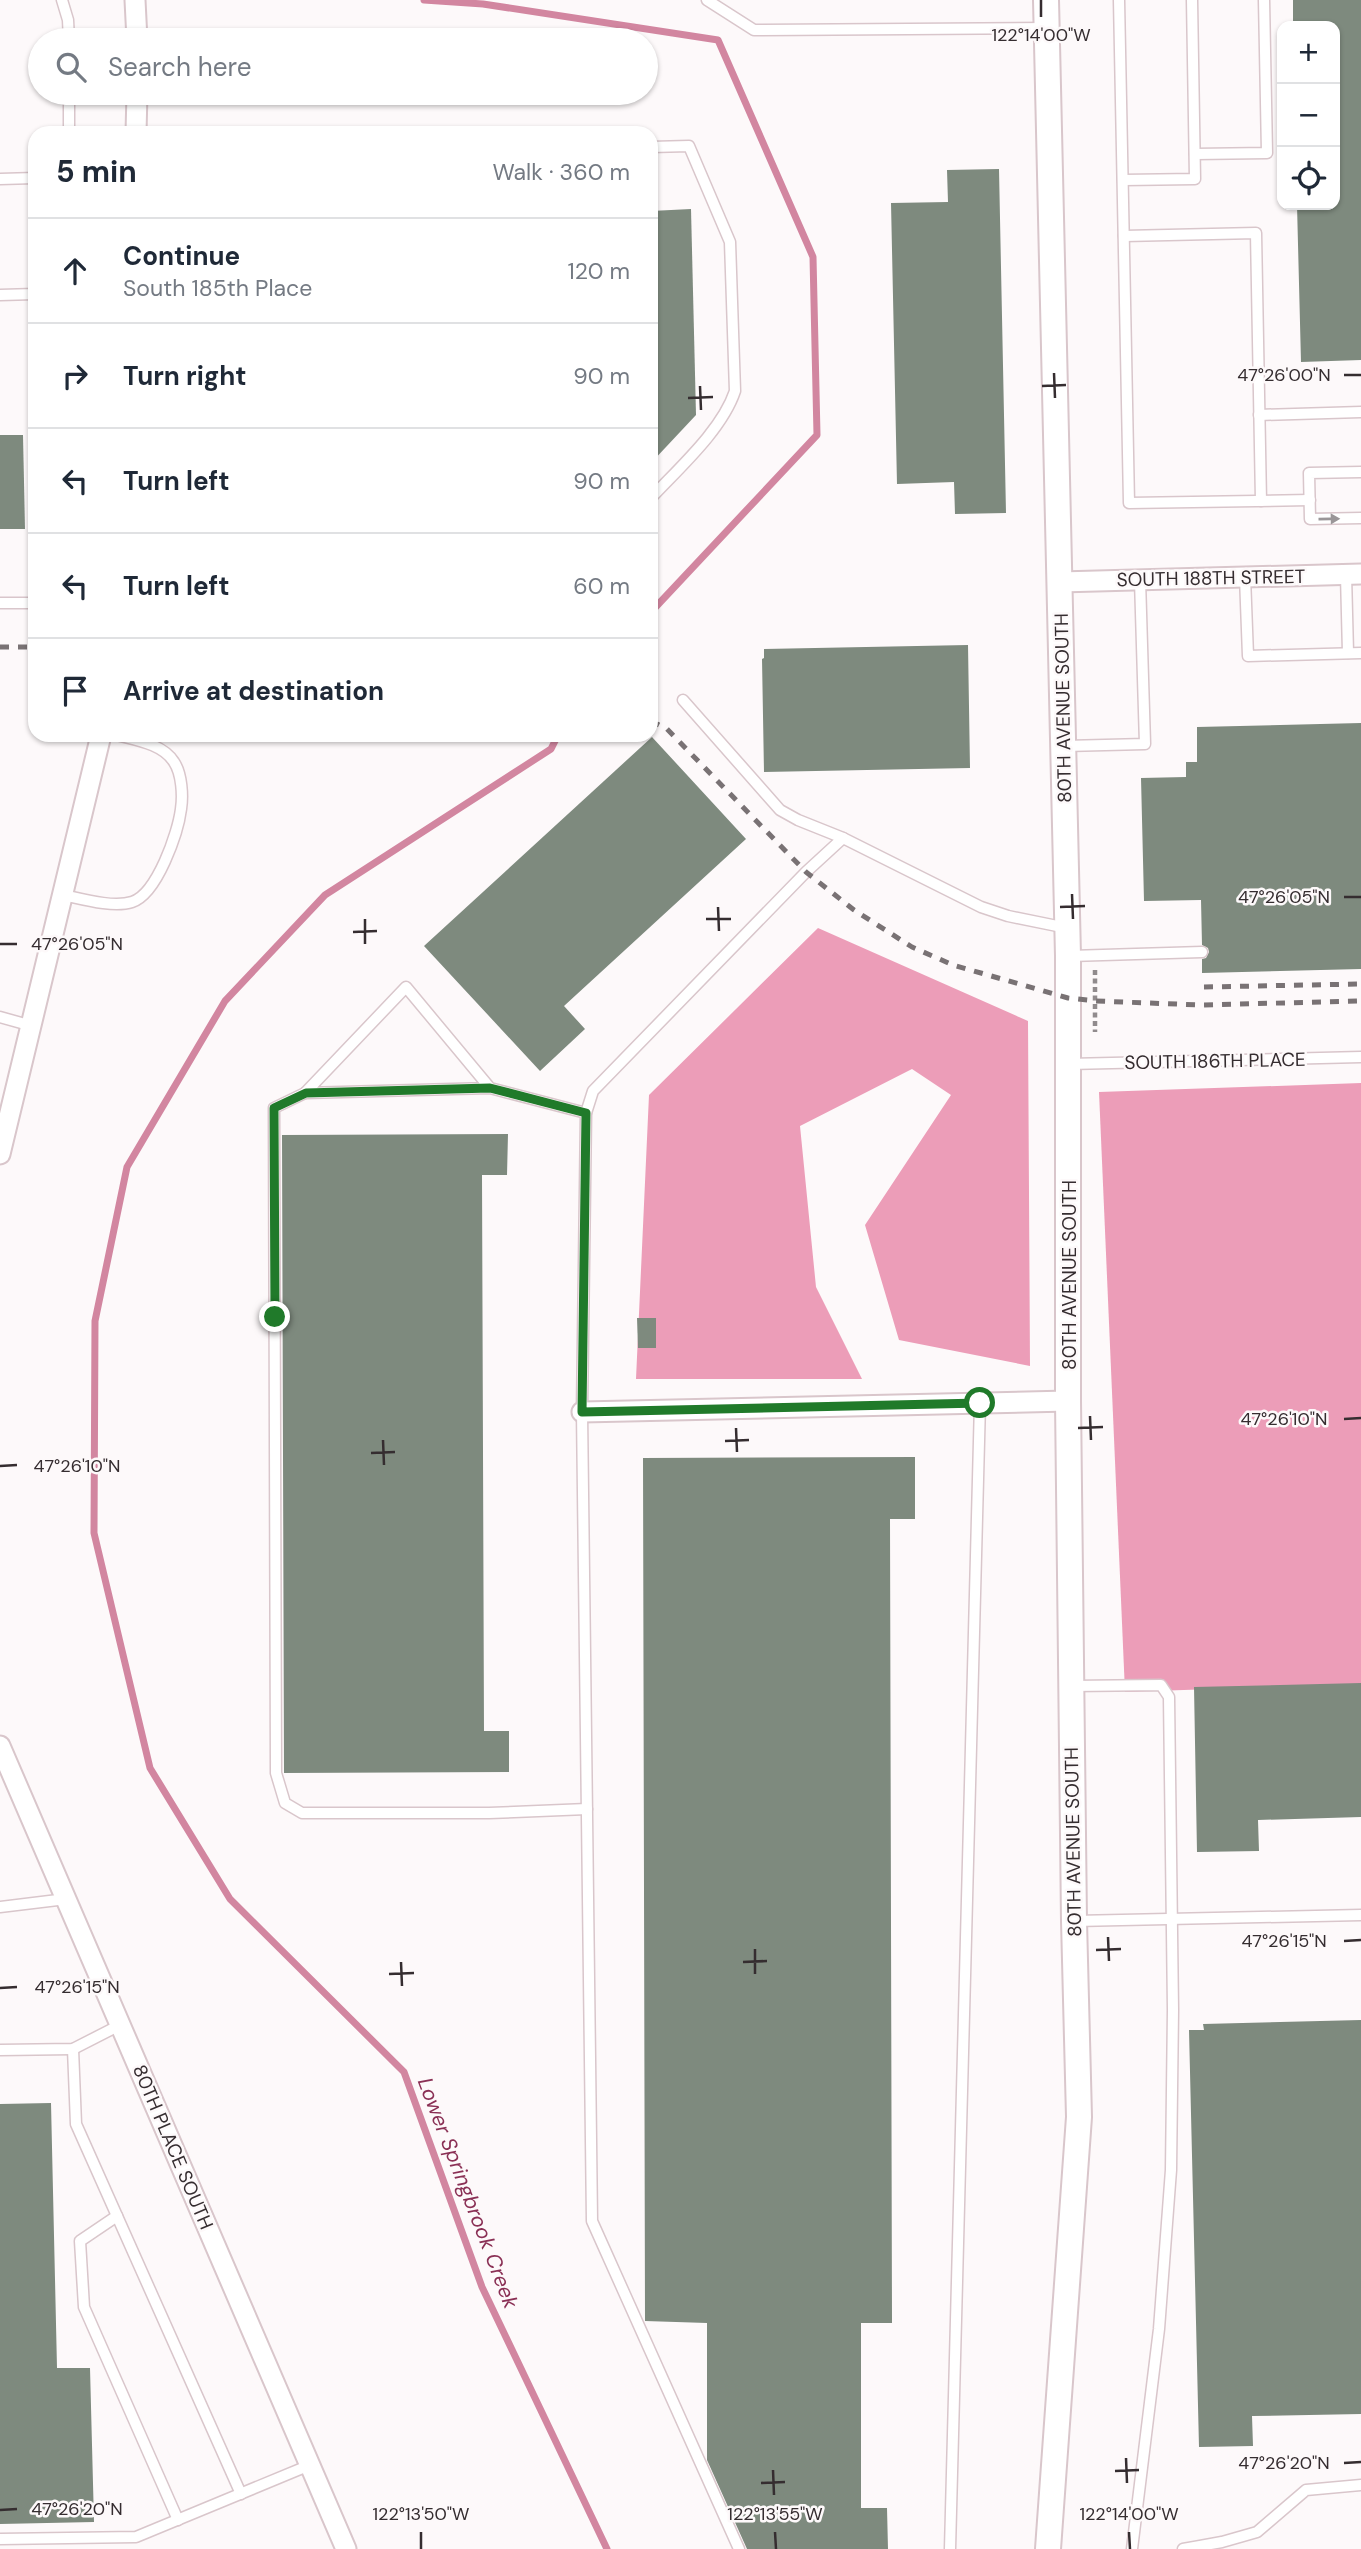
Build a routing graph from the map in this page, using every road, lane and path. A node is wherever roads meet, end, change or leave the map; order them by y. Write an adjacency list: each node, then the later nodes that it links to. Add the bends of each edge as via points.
1 (62, 0): 8 (lane)
2 (135, 0): 9 (street)
3 (706, 0): 10 (lane, via 754,30)
4 (1046, 0): 10 (street, 80TH AVENUE SOUTH)
5 (1119, 0): 19 (lane)
6 (1192, 0): 16 (lane)
7 (1264, 0): 16 (lane, via 1267,153)
8 (68, 28)
9 (136, 28)
10 (1047, 28): 33 (street, 80TH AVENUE SOUTH)
11 (69, 105): 13 (lane)
12 (137, 105): 14 (street)
13 (69, 126)
14 (136, 126)
15 (658, 147): 26 (lane, via 689,146 730,242 735,391 719,423)
16 (1195, 154): 19 (lane, via 1195,179)
17 (28, 178): 18 (lane)
18 (0, 179)
19 (1123, 180): 20 (lane)
20 (1124, 236): 24 (lane, via 1256,233); 28 (lane, via 1129,503)
21 (28, 294): 22 (lane)
22 (0, 295)
23 (1361, 412): 24 (lane)
24 (1259, 415): 28 (lane)
25 (1361, 472): 27 (lane, via 1309,473)
26 (658, 490)
27 (1310, 500): 28 (lane); 29 (lane, one-way to 29, via 1310,519)
28 (1261, 501)
29 (1361, 518)
30 (1353, 575): 31 (street, SOUTH 188TH STREET); 36 (lane)
31 (1245, 577): 32 (street, SOUTH 188TH STREET); 36 (lane, via 1248,656)
32 (1140, 580): 33 (street, SOUTH 188TH STREET); 41 (lane, via 1145,744)
33 (1060, 582): 41 (street, 80TH AVENUE SOUTH)
34 (0, 603): 35 (lane)
35 (28, 603)
36 (1348, 653): 37 (lane)
37 (1361, 653)
38 (683, 700): 42 (lane, via 780,810)
39 (99, 742): 43 (street)
40 (144, 742): 43 (lane, via 174,760 178,771 181,810 165,861 151,887 133,902 99,903)
41 (1064, 746): 44 (street, 80TH AVENUE SOUTH)
42 (843, 838): 44 (lane, via 981,907); 55 (lane, via 593,1091)
43 (63, 895): 49 (street)
44 (1068, 928): 47 (street, 80TH AVENUE SOUTH)
45 (1202, 952): 46 (lane)
46 (1095, 955): 47 (lane); 50 (path)
47 (1068, 956): 52 (street, 80TH AVENUE SOUTH)
48 (0, 1017): 49 (lane)
49 (32, 1026): 56 (street)
50 (1096, 1032)
51 (1361, 1058): 52 (lane, SOUTH 186TH PLACE)
52 (1069, 1064): 57 (street, 80TH AVENUE SOUTH)
53 (490, 1088): 54 (lane); 54 (lane, via 406,987); 55 (lane)
54 (306, 1093): 62 (lane, via 274,1108 276,1773 285,1803 302,1813)
55 (586, 1113): 59 (lane)
56 (0, 1154)
57 (1068, 1401): 58 (street); 60 (street, 80TH AVENUE SOUTH)
58 (980, 1403): 59 (street); 79 (lane)
59 (582, 1412): 62 (lane)
60 (1071, 1686): 66 (lane, via 1161,1685 1169,1697); 67 (street, 80TH AVENUE SOUTH)
61 (0, 1746): 63 (street, 80TH PLACE SOUTH)
62 (587, 1809): 78 (lane, via 592,2221)
63 (66, 1899): 64 (lane); 68 (street, 80TH PLACE SOUTH)
64 (0, 1907)
65 (1361, 1915): 66 (lane)
66 (1171, 1919): 67 (lane); 81 (lane, via 1171,2170)
67 (1074, 1921): 80 (street, 80TH AVENUE SOUTH, via 1079,2117)
68 (120, 2025): 69 (lane); 72 (street, 80TH PLACE SOUTH)
69 (73, 2049): 70 (lane); 71 (lane, via 76,2124)
70 (0, 2050)
71 (117, 2216): 74 (lane); 75 (lane, via 80,2241 83,2307)
72 (310, 2465): 74 (lane); 77 (street, 80TH PLACE SOUTH)
73 (1361, 2485): 82 (lane, via 1306,2490 1257,2532)
74 (241, 2494): 75 (lane)
75 (178, 2520): 76 (lane, via 136,2537)
76 (0, 2539)
77 (346, 2549)
78 (739, 2549)
79 (950, 2549)
80 (1048, 2549)
81 (1132, 2549)
82 (1183, 2549)

